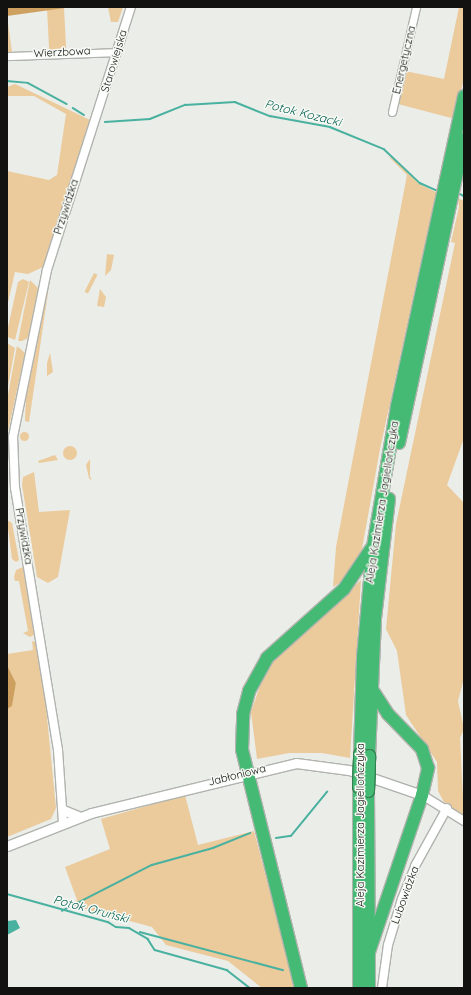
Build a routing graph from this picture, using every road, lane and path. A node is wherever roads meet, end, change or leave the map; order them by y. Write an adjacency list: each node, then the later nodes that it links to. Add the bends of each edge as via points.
1 (131, 7): 3 (street, Starowiejska)
2 (416, 7): 6 (street, Energetyczna)
3 (116, 52): 4 (street, Wierzbowa); 7 (street, Starowiejska)
4 (7, 56)
5 (464, 96): 10 (highway, Aleja Kazimierza Jagiellończyka, via 397,406)
6 (392, 112)
7 (96, 115): 9 (street, Przywidzka, via 47,270 13,437)
8 (464, 139): 11 (highway, Aleja Kazimierza Jagiellończyka, via 390,494 377,590)
9 (10, 467): 17 (street, Przywidzka, via 58,750)
10 (373, 547): 12 (highway, Aleja Kazimierza Jagiellończyka, via 363,657); 13 (highway, via 344,588 276,647 258,670 243,714 241,736)
11 (371, 688): 12 (highway, Aleja Kazimierza Jagiellończyka); 15 (highway, via 388,714 422,749 428,768)
12 (364, 755): 14 (highway, Aleja Kazimierza Jagiellończyka, bridge)
13 (247, 772): 15 (main road, Jabłoniowa, via 284,764 314,763 349,770); 18 (main road, Jabłoniowa); 23 (highway)
14 (364, 789): 22 (highway, Aleja Kazimierza Jagiellończyka); 24 (highway, Aleja Kazimierza Jagiellończyka)
15 (422, 795): 16 (street, Jabłoniowa); 22 (highway)
16 (447, 808): 19 (street, Jabłoniowa); 26 (street, Lubowidzka, via 415,866 402,899 388,945)
17 (63, 810): 18 (main road); 20 (street, Przywidzka)
18 (80, 817): 20 (main road, Jabłoniowa)
19 (464, 821)
20 (64, 823): 21 (main road, Jabłoniowa)
21 (7, 846)
22 (369, 952): 25 (highway, Aleja Kazimierza Jagiellończyka)
23 (301, 988)
24 (359, 988)
25 (369, 988)
26 (382, 988)

